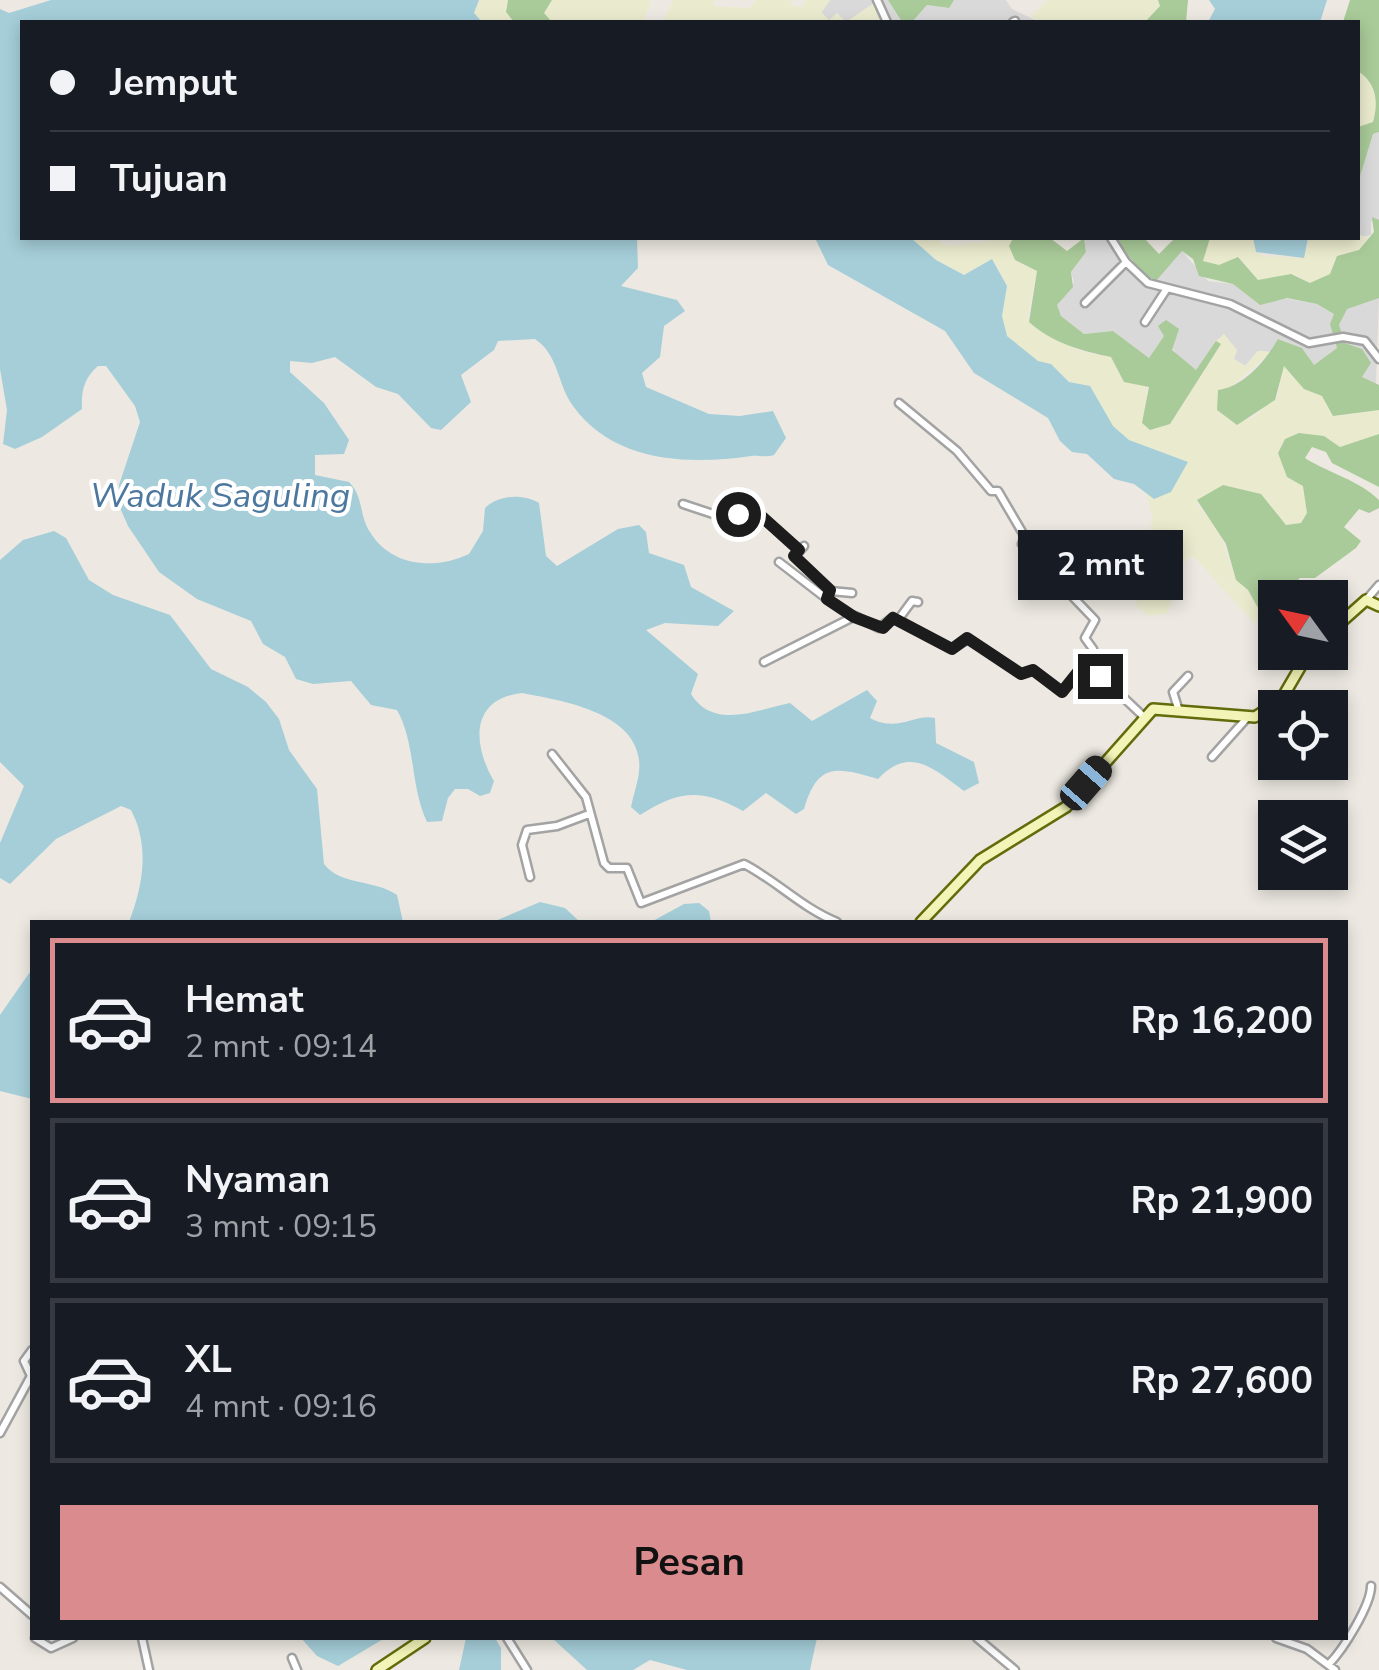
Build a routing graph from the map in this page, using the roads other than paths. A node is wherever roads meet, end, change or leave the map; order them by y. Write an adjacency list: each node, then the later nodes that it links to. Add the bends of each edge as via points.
1 (1112, 240): 2 (street)
2 (1126, 262): 3 (street, via 1142,280); 4 (street)
3 (1166, 290): 5 (street); 6 (street, via 1230,304 1309,344 1365,341)
4 (1084, 303)
5 (1145, 322)
6 (1378, 356)
7 (899, 403): 20 (street, via 957,451 991,492 998,491 1025,537 1022,544 1094,620 1085,638 1093,649)
8 (683, 504): 9 (street, via 725,518 750,506)
9 (799, 551): 12 (street); 12 (street, via 781,565)
10 (1379, 585): 13 (street)
11 (852, 593): 12 (street)
12 (829, 595): 17 (street)
13 (1366, 600): 15 (main road); 16 (main road)
14 (918, 602): 18 (street)
15 (1379, 606)
16 (1348, 616)
17 (854, 617): 18 (street, via 879,628); 19 (street)
18 (898, 620): 20 (street, via 952,649 967,638 1062,692)
19 (764, 662)
20 (1086, 662): 24 (street)
21 (1298, 670): 25 (main road, via 1281,700)
22 (1188, 676): 23 (street, via 1173,692)
23 (1178, 708): 24 (main road, via 1157,707); 25 (main road)
24 (1144, 716): 31 (main road, via 1066,808 980,860)
25 (1246, 719): 27 (street)
26 (552, 754): 28 (street, via 586,797)
27 (1212, 757)
28 (589, 814): 29 (street, via 528,830 522,845); 30 (street, via 604,862 609,868 626,866 641,902 744,864)
29 (530, 877)
30 (831, 920)
31 (923, 920)
32 (30, 1378): 33 (street)
33 (0, 1433)
34 (0, 1586): 36 (street)
35 (1371, 1586): 37 (street, via 1365,1610)
36 (30, 1613)
37 (1348, 1633)
38 (39, 1640): 39 (street, via 54,1648)
39 (69, 1640)
40 (142, 1640): 48 (street)
41 (422, 1640): 50 (main road)
42 (508, 1640): 51 (street)
43 (978, 1640): 52 (street)
44 (1280, 1640): 47 (street)
45 (1345, 1640): 47 (street)
46 (292, 1658): 49 (street)
47 (1332, 1667)
48 (149, 1670)
49 (296, 1670)
50 (377, 1670)
51 (527, 1670)
52 (1015, 1670)

